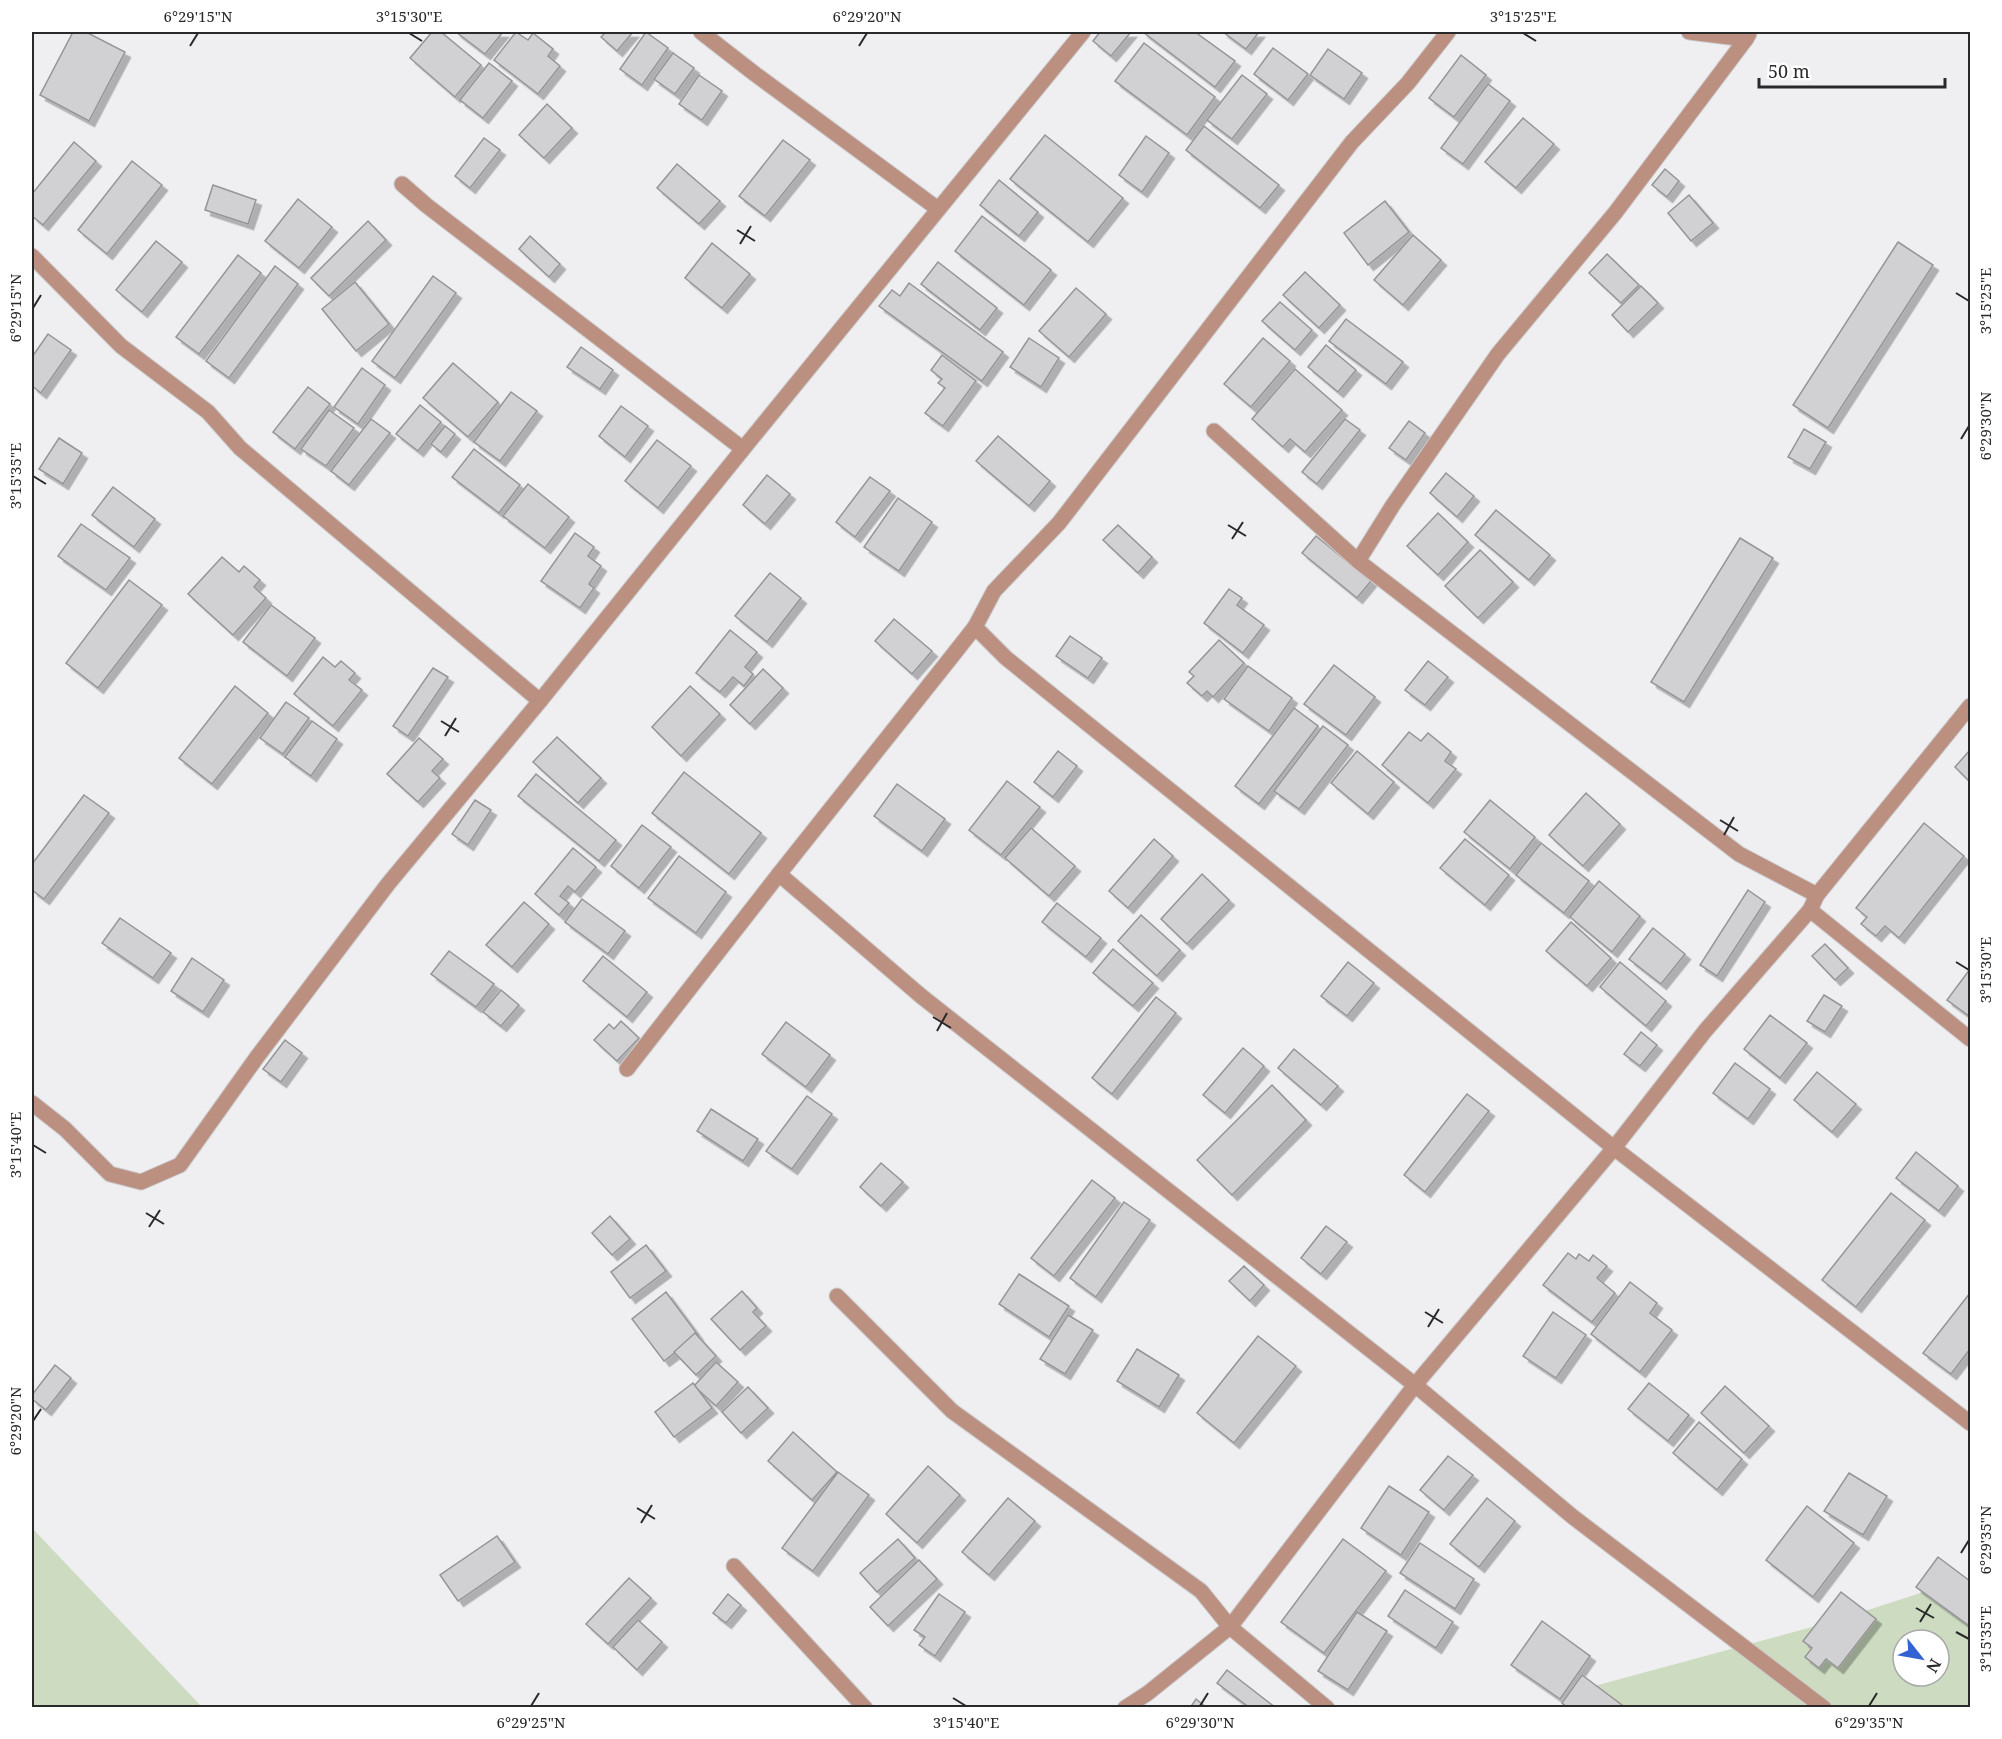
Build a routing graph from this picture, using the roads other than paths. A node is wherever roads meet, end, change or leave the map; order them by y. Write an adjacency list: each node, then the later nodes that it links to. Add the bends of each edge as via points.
1 (701, 32): 7 (street)
2 (1083, 32): 7 (street)
3 (1448, 32): 12 (street, via 1408,83 1352,142 1059,524 994,591)
4 (1689, 32): 5 (street)
5 (1748, 35): 11 (street, via 1615,213 1498,354)
6 (402, 184): 10 (street)
7 (938, 209): 10 (street)
8 (32, 256): 13 (street, via 121,346 208,412 240,448)
9 (1215, 431): 11 (street)
10 (743, 449): 13 (street)
11 (1358, 561): 16 (street, via 1739,854)
12 (975, 627): 15 (street); 21 (street, via 1015,666)
13 (540, 701): 20 (street, via 388,884 180,1165 141,1182 110,1174)
14 (1971, 706): 16 (street)
15 (779, 874): 19 (street); 23 (street, via 921,996)
16 (1817, 894): 17 (street)
17 (1810, 909): 18 (street); 21 (street, via 1705,1031)
18 (1971, 1039)
19 (627, 1069)
20 (32, 1103)
21 (1614, 1148): 23 (street); 24 (street)
22 (837, 1296): 26 (street, via 952,1411 1201,1591)
23 (1415, 1385): 26 (street); 30 (street, via 1573,1517)
24 (1971, 1423)
25 (734, 1566): 27 (street)
26 (1230, 1627): 28 (street); 29 (street)
27 (865, 1707)
28 (1125, 1707)
29 (1327, 1707)
30 (1824, 1707)

